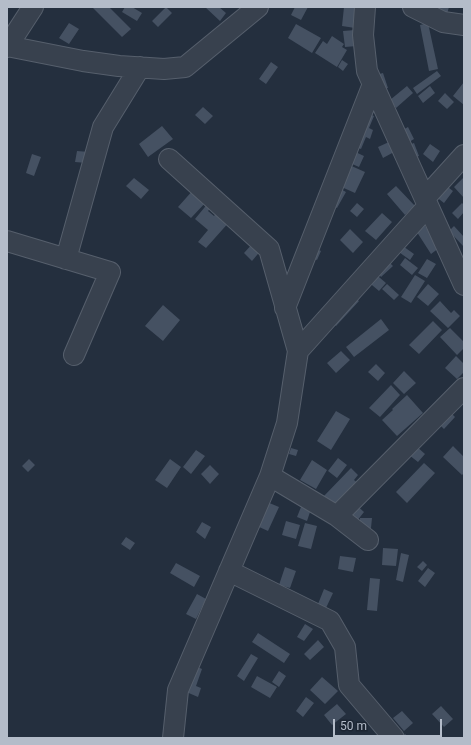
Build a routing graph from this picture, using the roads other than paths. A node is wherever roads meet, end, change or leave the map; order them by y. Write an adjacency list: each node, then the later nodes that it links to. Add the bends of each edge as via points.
1 (258, 7): 7 (street, via 185,67)
2 (366, 7): 8 (street, via 363,35 367,71)
3 (413, 7): 5 (street, via 443,22)
4 (21, 16): 6 (street)
5 (464, 25)
6 (7, 46): 7 (street, via 83,61)
7 (140, 67): 13 (street, via 103,127)
8 (372, 84): 11 (street); 15 (street)
9 (464, 155): 11 (street)
10 (169, 159): 15 (street, via 269,248)
11 (426, 202): 14 (street); 16 (street)
12 (7, 241): 13 (street)
13 (66, 259): 17 (street, via 110,272)
14 (464, 285)
15 (285, 308): 16 (street)
16 (298, 351): 19 (street, via 287,423)
17 (74, 355)
18 (464, 388): 20 (street)
19 (270, 476): 20 (street); 22 (street)
20 (337, 516): 21 (street)
21 (368, 540)
22 (229, 571): 23 (street, via 178,690); 24 (street, via 330,621 345,647 349,686)
23 (173, 738)
24 (394, 738)

